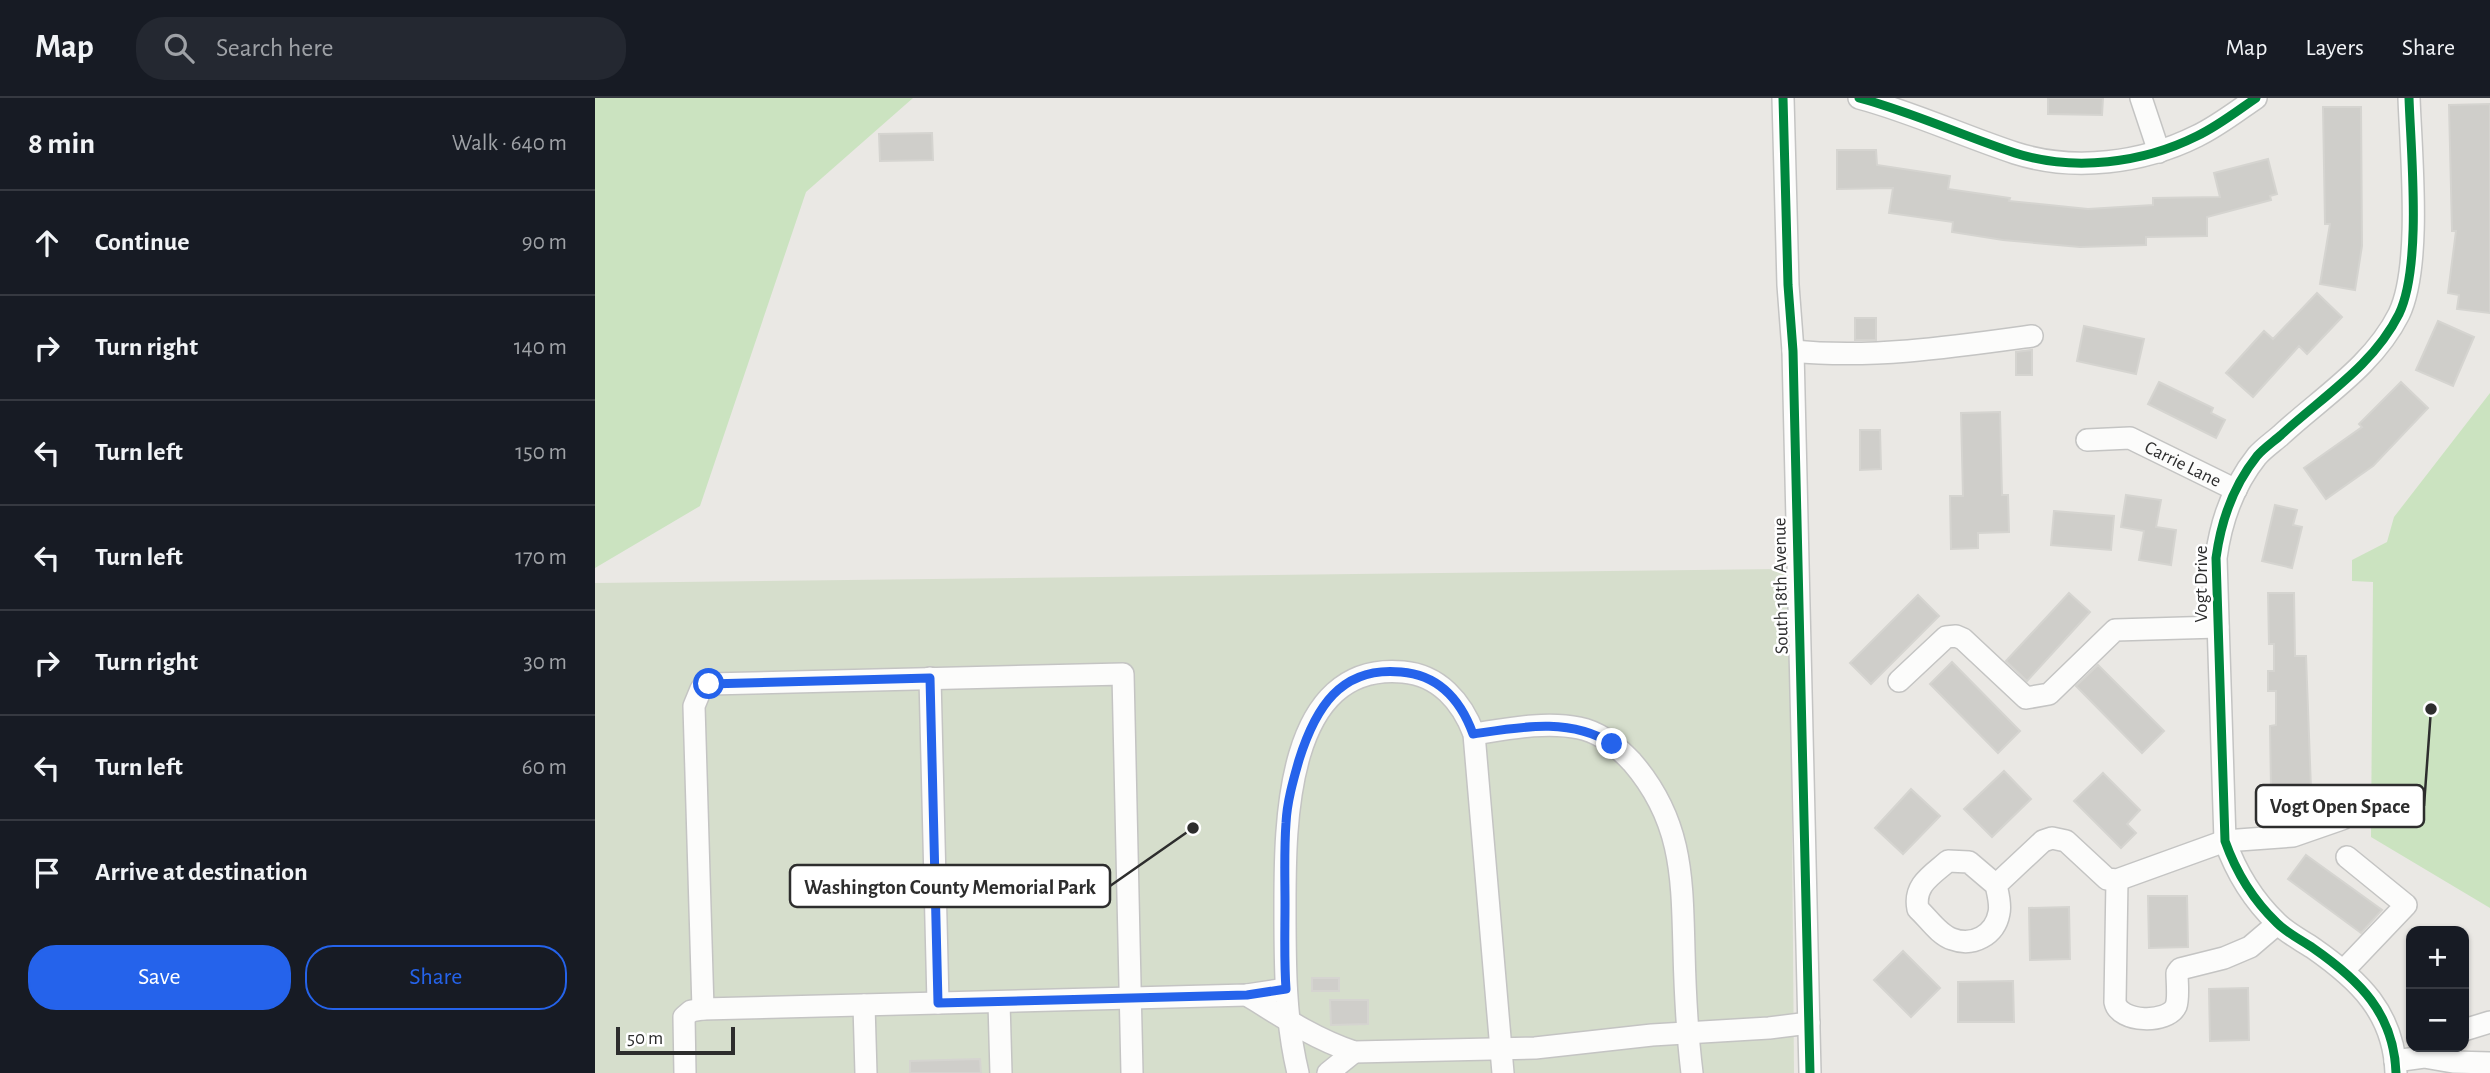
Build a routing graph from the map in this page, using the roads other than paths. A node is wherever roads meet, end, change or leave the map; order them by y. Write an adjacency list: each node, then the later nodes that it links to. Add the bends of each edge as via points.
1 (1783, 98): 8 (street, South 18th Avenue)
2 (1859, 98): 6 (street, via 2017,154 2070,164 2112,162)
3 (2141, 98): 6 (street)
4 (2256, 98): 6 (street, via 2198,135)
5 (2409, 98): 10 (street, Vogt Drive, via 2412,233 2410,275 2399,313 2348,379 2258,456)
6 (2159, 152)
7 (2032, 335): 8 (street, via 1901,351)
8 (1793, 351): 31 (street, South 18th Avenue)
9 (2087, 440): 10 (street, Carrie Lane, via 2130,438)
10 (2236, 490): 11 (street, Vogt Drive, via 2220,527 2217,548)
11 (2218, 627): 13 (street, via 2115,630 2049,694 2037,697 2026,698 1956,636 1946,637); 16 (street, Vogt Drive)
12 (930, 678): 24 (street, via 1123,674); 26 (street); 28 (street, via 709,684 701,689 694,706)
13 (1899, 681)
14 (1473, 734): 22 (street, via 1468,718 1446,690 1412,673 1392,671 1360,677 1346,683 1321,707 1301,755 1286,822); 33 (street, via 1524,727 1579,728 1612,744 1651,785 1670,823 1682,878); 34 (street)
15 (2343, 800): 16 (street, via 2341,819 2293,836)
16 (2225, 841): 18 (street); 20 (street, Vogt Drive, via 2235,870)
17 (2347, 857): 21 (street, via 2406,905)
18 (2117, 880): 19 (street, via 2107,879 2066,841 2052,838); 20 (street, via 2115,1002 2120,1012 2134,1018 2172,1012 2180,969 2250,947)
19 (1996, 885)
20 (2277, 924): 21 (street, Vogt Drive)
21 (2344, 970): 38 (street, Vogt Drive, via 2377,1008 2387,1027)
22 (1286, 989): 23 (street); 29 (street)
23 (1247, 995): 24 (street); 29 (street)
24 (1131, 998): 25 (street); 42 (street)
25 (999, 1002): 26 (street); 41 (street)
26 (938, 1003): 27 (street)
27 (864, 1005): 28 (street); 40 (street)
28 (703, 1009): 39 (street, via 684,1017)
29 (1288, 1020): 35 (street, via 1328,1043); 43 (street)
30 (2490, 1022): 32 (street)
31 (1809, 1023): 33 (street); 47 (street, South 18th Avenue)
32 (2469, 1028)
33 (1688, 1033): 34 (street); 46 (street)
34 (1500, 1049): 35 (street); 45 (street)
35 (1355, 1052): 44 (street)
36 (2430, 1052): 37 (street, via 2453,1062); 38 (street)
37 (2490, 1063)
38 (2396, 1067)
39 (685, 1073)
40 (866, 1073)
41 (1001, 1073)
42 (1132, 1073)
43 (1298, 1073)
44 (1328, 1073)
45 (1503, 1073)
46 (1692, 1073)
47 (1810, 1073)

